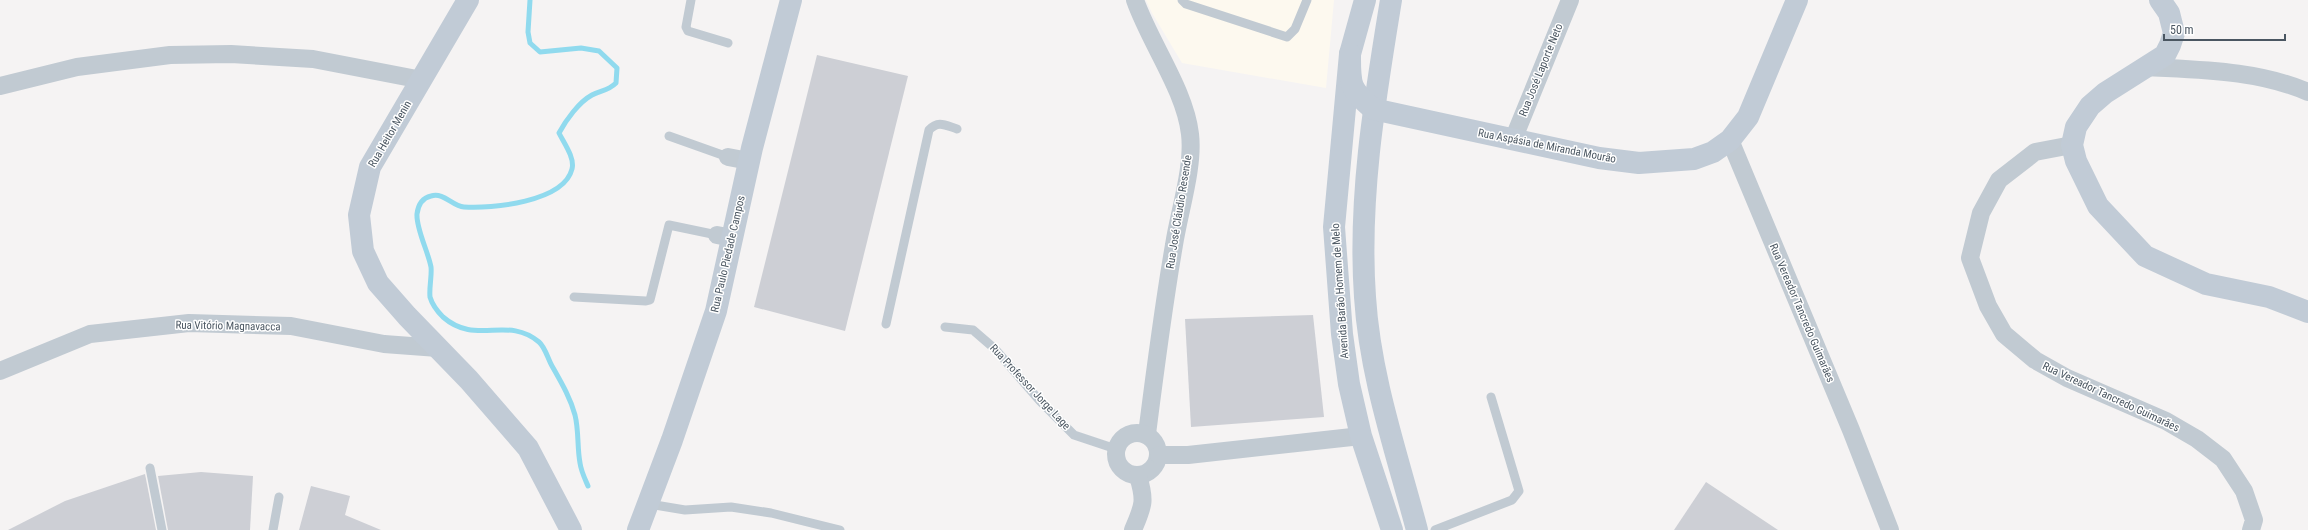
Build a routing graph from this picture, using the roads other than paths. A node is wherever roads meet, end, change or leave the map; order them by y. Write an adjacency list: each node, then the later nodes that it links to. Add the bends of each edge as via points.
1 (468, 0): 15 (street, Rua Heitor Menin)
2 (691, 0): 12 (lane, via 686,27 688,31)
3 (1135, 0): 36 (street, Rua José Cláudio Resende, via 1156,51 1177,89 1186,113 1190,135 1188,168 1162,312)
4 (1182, 0): 5 (lane, via 1186,4 1287,37 1295,29)
5 (1307, 0)
6 (1365, 0): 13 (street, Avenida Barão Homem de Melo)
7 (1390, 0): 18 (street)
8 (1570, 0): 21 (street, Rua José Laporte Neto)
9 (1797, 0): 22 (street, Rua Aspásia de Miranda Mourão, via 1748,117)
10 (2160, 0): 14 (street, via 2169,13 2174,33 2165,55)
11 (786, 1): 25 (street, Rua Paulo Piedade Campos)
12 (728, 43)
13 (1350, 54): 18 (street, via 1350,83); 37 (street, Avenida Barão Homem de Melo, via 1334,227 1344,348)
14 (2146, 67): 17 (street, via 2230,71 2292,85); 23 (street, via 2105,93 2090,106 2076,127)
15 (422, 80): 16 (street, via 314,59 231,54 170,55 77,67); 29 (street, Rua Heitor Menin, via 370,167 359,215 363,251 378,283)
16 (0, 86)
17 (2308, 92)
18 (1373, 109): 21 (street, Rua Aspásia de Miranda Mourão); 41 (street, via 1364,228 1365,298 1390,435)
19 (957, 129): 30 (lane, via 940,123 933,125 929,130)
20 (669, 136): 24 (lane)
21 (1513, 140): 22 (street, Rua Aspásia de Miranda Mourão, via 1599,158 1639,163 1694,159 1713,152)
22 (1730, 140): 56 (street, Rua Vereador Tancredo Guimarães)
23 (2072, 144): 28 (street, via 2076,161 2098,206 2145,256 2206,284 2269,297); 57 (street, Rua Vereador Tancredo Guimarães, via 2035,152 2000,180 1981,213 1970,258 1988,306 2004,334 2036,360 2067,378 2166,421 2223,459 2244,491 2254,520)
24 (728, 157): 25 (street)
25 (749, 161): 26 (street, Rua Paulo Piedade Campos)
26 (724, 236): 27 (lane, via 669,225 650,300); 44 (street, Rua Paulo Piedade Campos, via 716,311)
27 (574, 297)
28 (2308, 312)
29 (407, 316): 32 (street, via 402,333 393,342); 33 (street, Rua Heitor Menin)
30 (886, 324)
31 (945, 327): 38 (lane, Rua Professor Jorge Lage, via 973,330 995,349 1040,401 1074,435)
32 (384, 344): 33 (street, Rua Vitório Magnavacca); 34 (street, Rua Vitório Magnavacca, via 291,326 189,323 90,334)
33 (438, 348): 45 (street, Rua Heitor Menin, via 528,448)
34 (0, 371)
35 (1491, 397): 55 (lane, via 1519,491 1512,500)
36 (1147, 434): 38 (street, via 1130,434 1119,442); 39 (street, via 1158,447)
37 (1361, 436): 39 (street, via 1188,455); 41 (street); 53 (street, Avenida Barão Homem de Melo)
38 (1116, 449): 42 (street, via 1117,463 1121,469 1127,474)
39 (1159, 455): 42 (street, via 1152,470)
40 (150, 468): 46 (lane)
41 (1402, 473): 54 (street)
42 (1138, 476): 52 (street, via 1143,492 1143,505)
43 (279, 497): 47 (lane)
44 (649, 504): 49 (street, Rua Paulo Piedade Campos); 50 (street, Rua Paulo Piedade Campos); 51 (lane, via 685,510 738,508 771,513)
45 (561, 520): 48 (street, Rua Heitor Menin)
46 (162, 530)
47 (272, 530)
48 (571, 530)
49 (626, 530)
50 (638, 530)
51 (840, 530)
52 (1132, 530)
53 (1392, 530)
54 (1417, 530)
55 (1435, 530)
56 (1890, 530)
57 (2251, 530)

